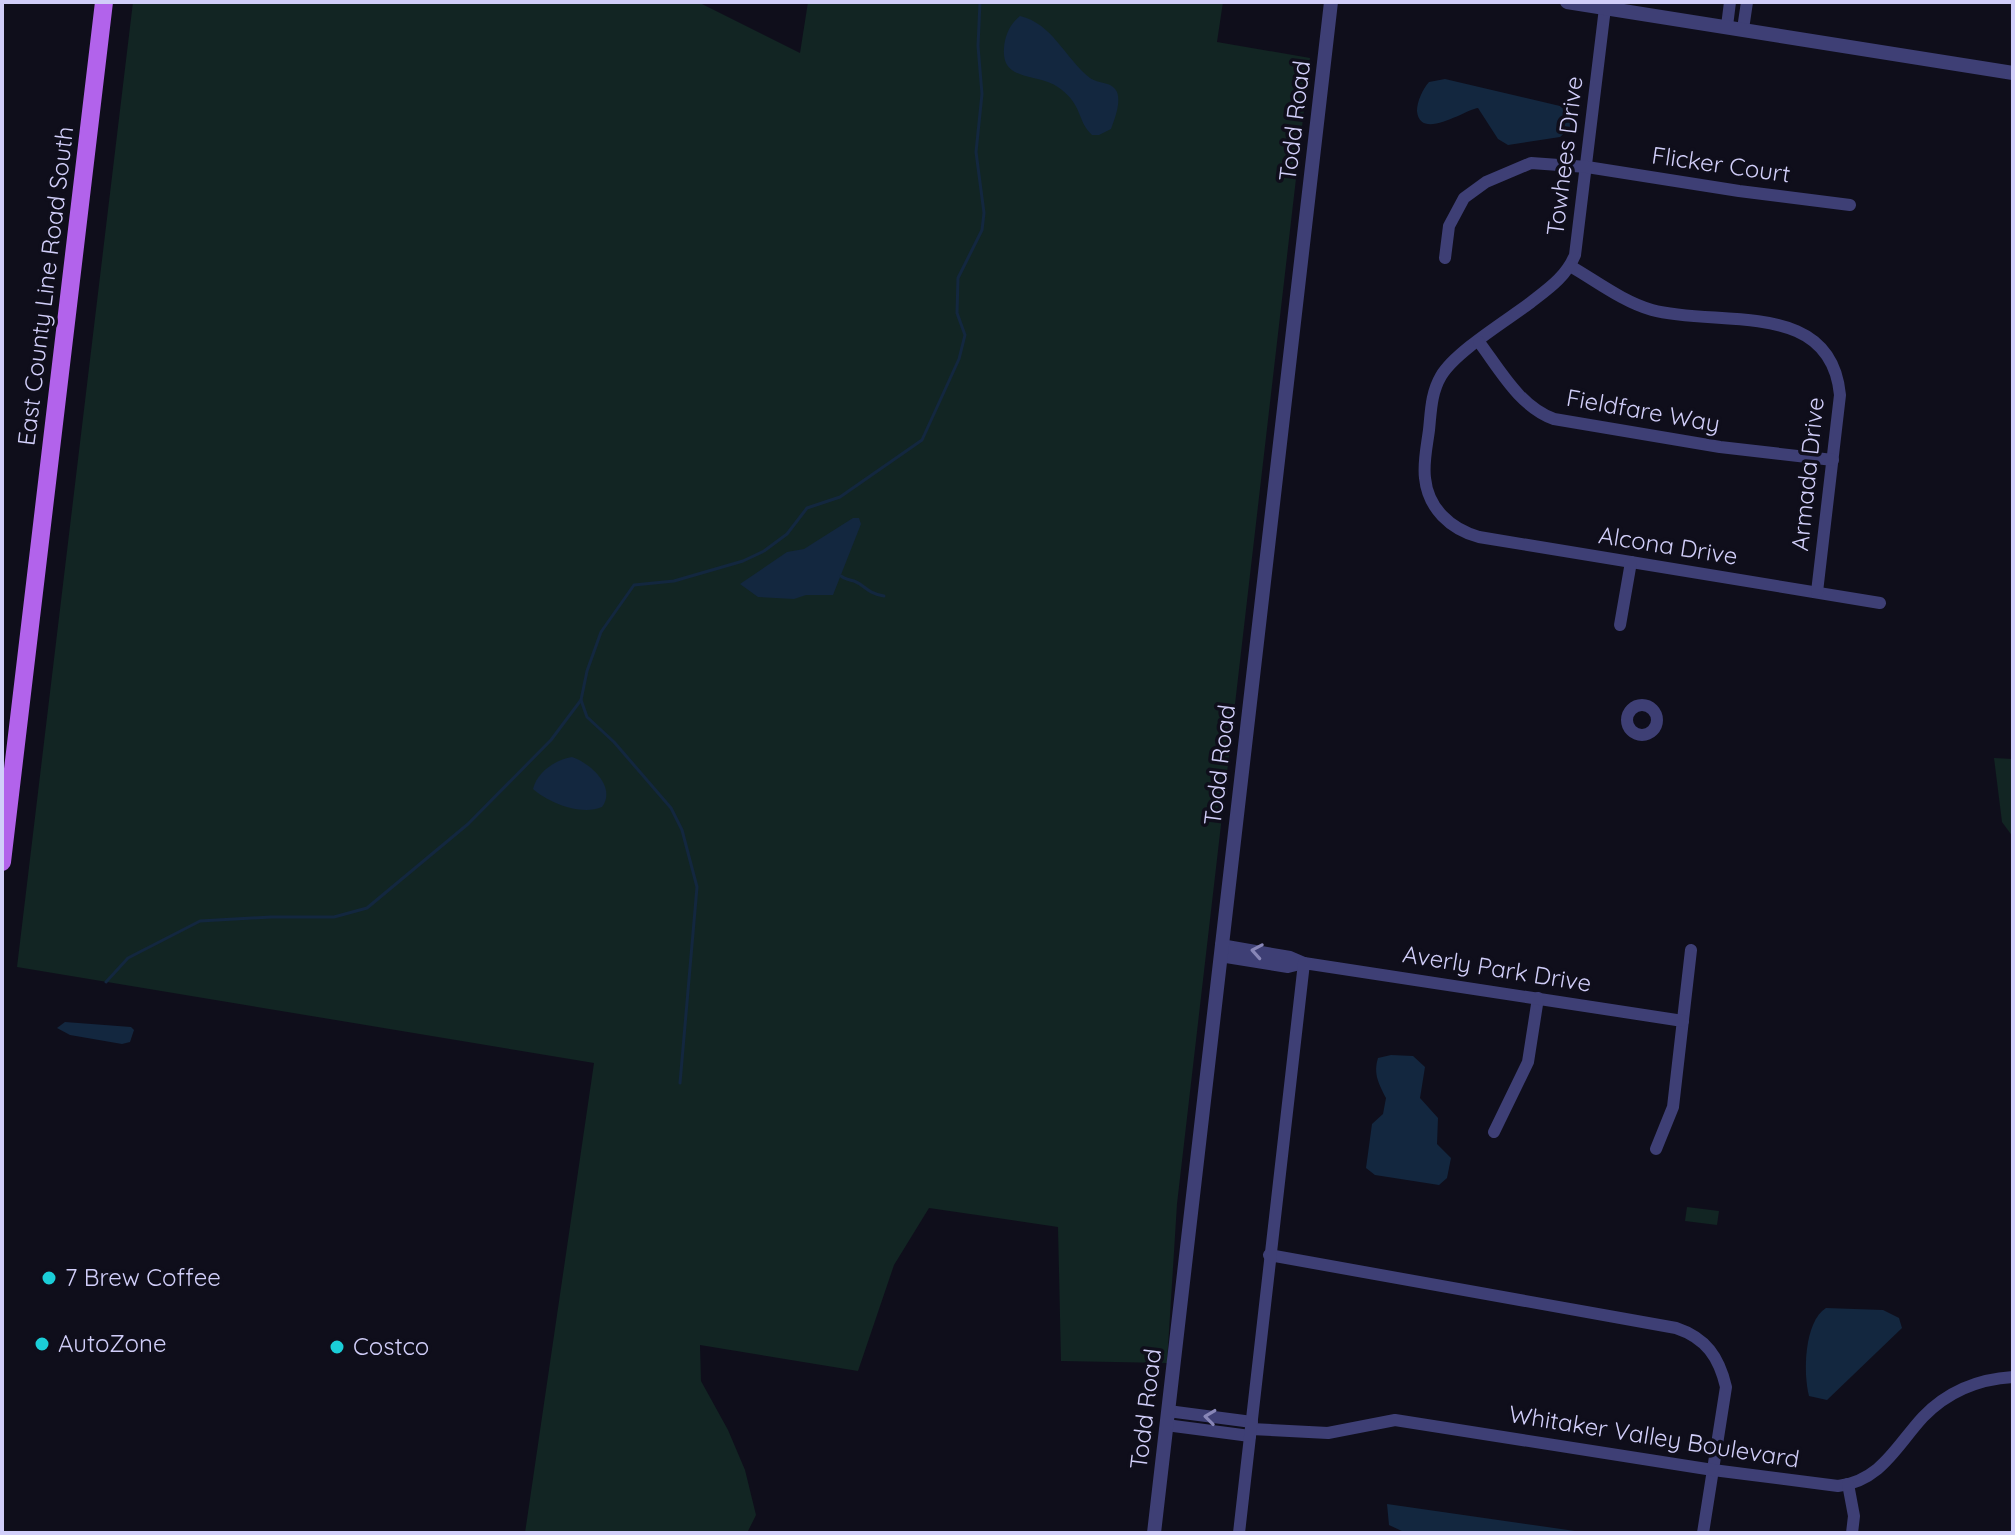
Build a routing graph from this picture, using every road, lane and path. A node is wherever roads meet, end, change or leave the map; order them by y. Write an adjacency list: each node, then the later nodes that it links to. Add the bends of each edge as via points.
1 (104, 2): 21 (main road, East County Line Road South)
2 (1331, 2): 22 (street, Todd Road)
3 (1567, 2): 6 (street)
4 (1730, 2): 7 (street)
5 (1747, 2): 8 (street)
6 (1605, 8): 7 (street); 10 (street, Towhees Drive)
7 (1727, 26): 8 (street)
8 (1743, 29): 9 (street)
9 (2013, 73)
10 (1587, 167): 11 (street, Flicker Court); 12 (street, Flicker Court, via 1531,163 1478,186 1453,215); 13 (street, Towhees Drive, via 1577,249)
11 (1850, 205)
12 (1445, 258)
13 (1570, 266): 14 (street, Towhees Drive, via 1554,285); 15 (street, Armada Drive, via 1650,310 1796,329 1819,344 1838,378)
14 (1479, 342): 15 (street, Fieldfare Way, via 1525,402 1554,419); 16 (street, Towhees Drive, via 1446,369 1432,403 1426,483 1435,508)
15 (1833, 460): 18 (street, Armada Drive)
16 (1452, 525): 17 (street, Alcona Drive, via 1476,536)
17 (1631, 562): 18 (street, Alcona Drive); 20 (street)
18 (1817, 592): 19 (street, Alcona Drive)
19 (1880, 603)
20 (1620, 625)
21 (2, 862)
22 (1221, 950): 24 (street, Averly Park Drive, via 1288,967); 31 (street, Todd Road)
23 (1691, 950): 26 (street)
24 (1304, 963): 25 (street, Averly Park Drive); 29 (street)
25 (1538, 998): 26 (street, Averly Park Drive); 27 (street, via 1528,1062)
26 (1683, 1021): 28 (street, via 1672,1111)
27 (1494, 1132)
28 (1656, 1149)
29 (1269, 1255): 32 (street); 33 (street, via 1693,1334 1710,1348 1726,1387)
30 (2013, 1377): 34 (street, Whitaker Valley Boulevard, via 1972,1385 1942,1401 1880,1468)
31 (1167, 1418): 32 (street, Whitaker Valley Boulevard); 35 (street, Todd Road)
32 (1251, 1429): 33 (street, Whitaker Valley Boulevard, via 1328,1433 1395,1420); 36 (street)
33 (1713, 1470): 34 (street, Whitaker Valley Boulevard, via 1828,1486); 37 (street)
34 (1848, 1484): 38 (street)
35 (1154, 1533)
36 (1239, 1533)
37 (1703, 1533)
38 (1852, 1533)

